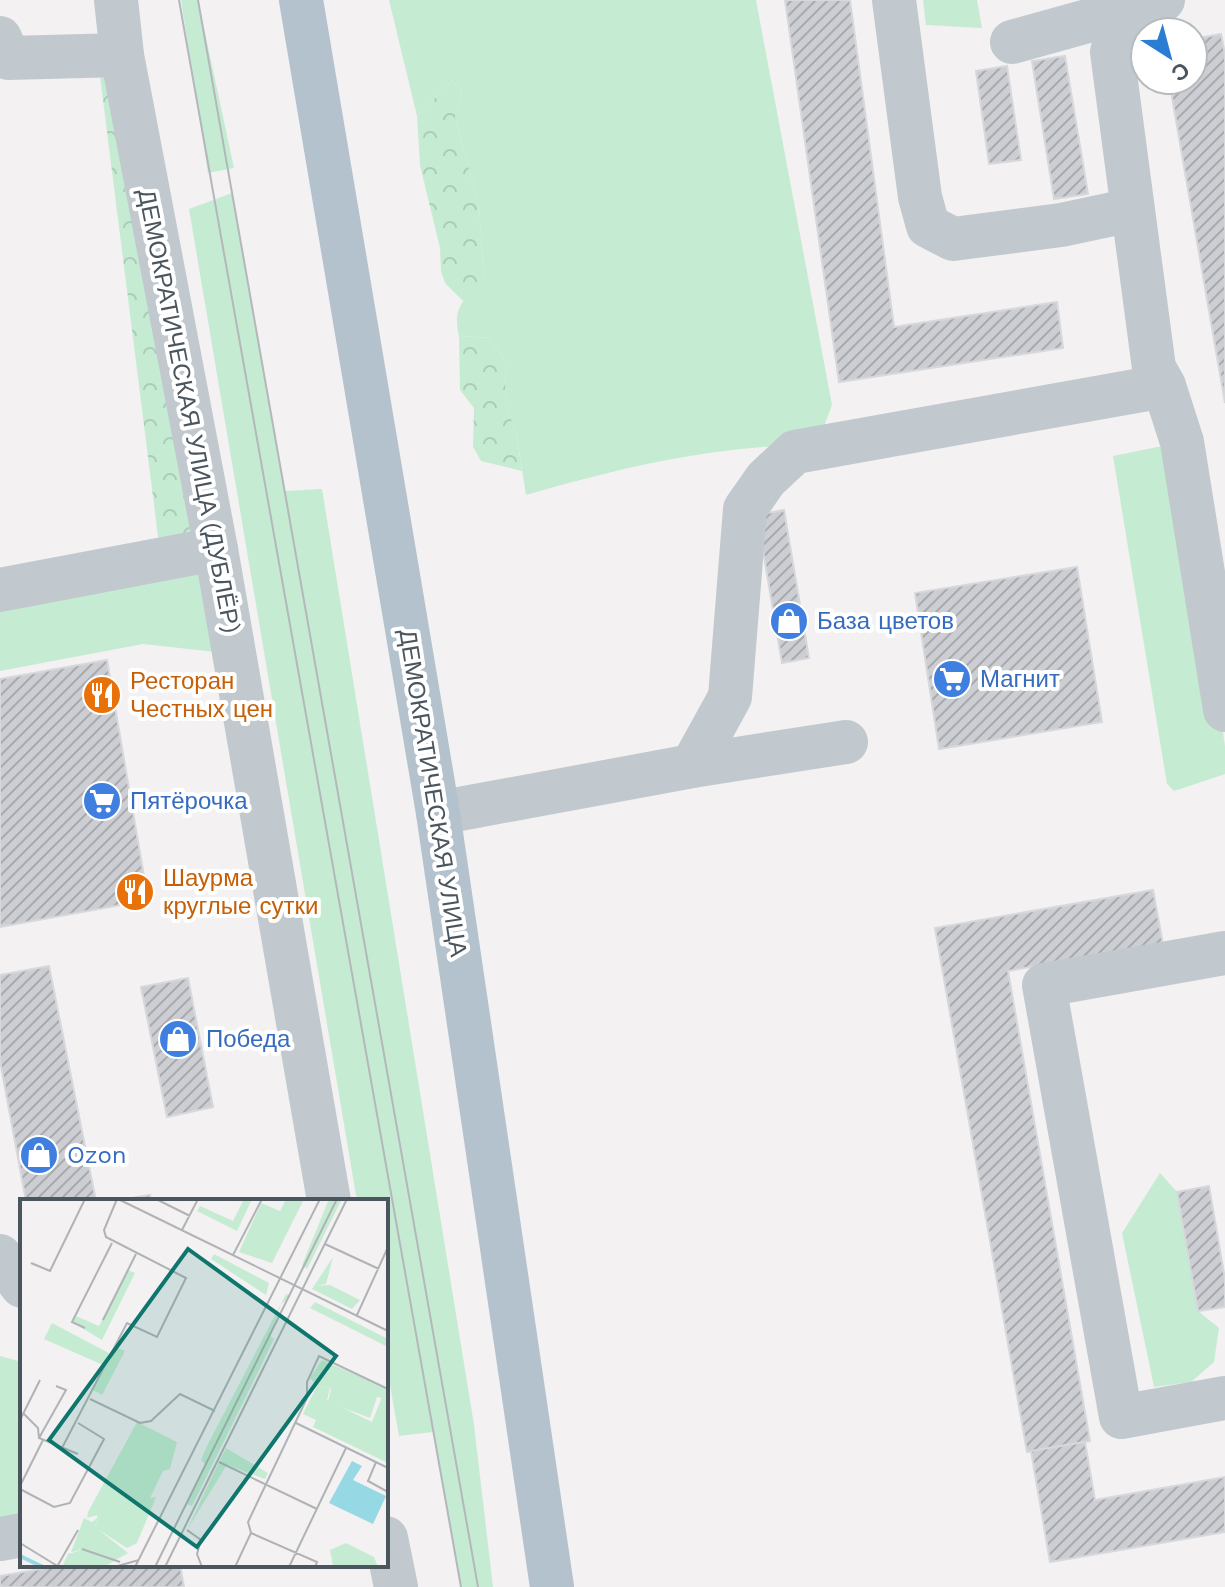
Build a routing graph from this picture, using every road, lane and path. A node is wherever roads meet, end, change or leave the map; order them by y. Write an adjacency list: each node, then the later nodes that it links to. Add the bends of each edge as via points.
1 (116, 0): 7 (street, ДЕМОКРАТИЧЕСКАЯ УЛИЦА (ДУБЛЁР))
2 (301, 0): 15 (main road, ДЕМОКРАТИЧЕСКАЯ УЛИЦА)
3 (894, 0): 8 (street, via 928,226 953,239)
4 (1144, 5): 6 (street); 8 (street, via 1112,52)
5 (0, 38): 7 (street, via 8,58)
6 (1012, 42)
7 (122, 55): 10 (street, ДЕМОКРАТИЧЕСКАЯ УЛИЦА (ДУБЛЁР))
8 (1132, 210): 9 (street, via 1154,368)
9 (1164, 386): 12 (street, via 1182,442); 14 (street, via 795,452 745,509 730,697)
10 (216, 549): 11 (street); 17 (street, ДЕМОКРАТИЧЕСКАЯ УЛИЦА (ДУБЛЁР))
11 (0, 590)
12 (1225, 710)
13 (846, 742): 14 (street)
14 (692, 766): 15 (street)
15 (438, 813): 25 (main road, ДЕМОКРАТИЧЕСКАЯ УЛИЦА)
16 (1225, 953): 20 (street, via 1044,985 1121,1417)
17 (329, 1199)
18 (0, 1256): 19 (street)
19 (20, 1283)
20 (1225, 1398)
21 (20, 1535): 22 (street)
22 (0, 1539)
23 (388, 1548): 24 (street)
24 (396, 1587)
25 (552, 1587)

